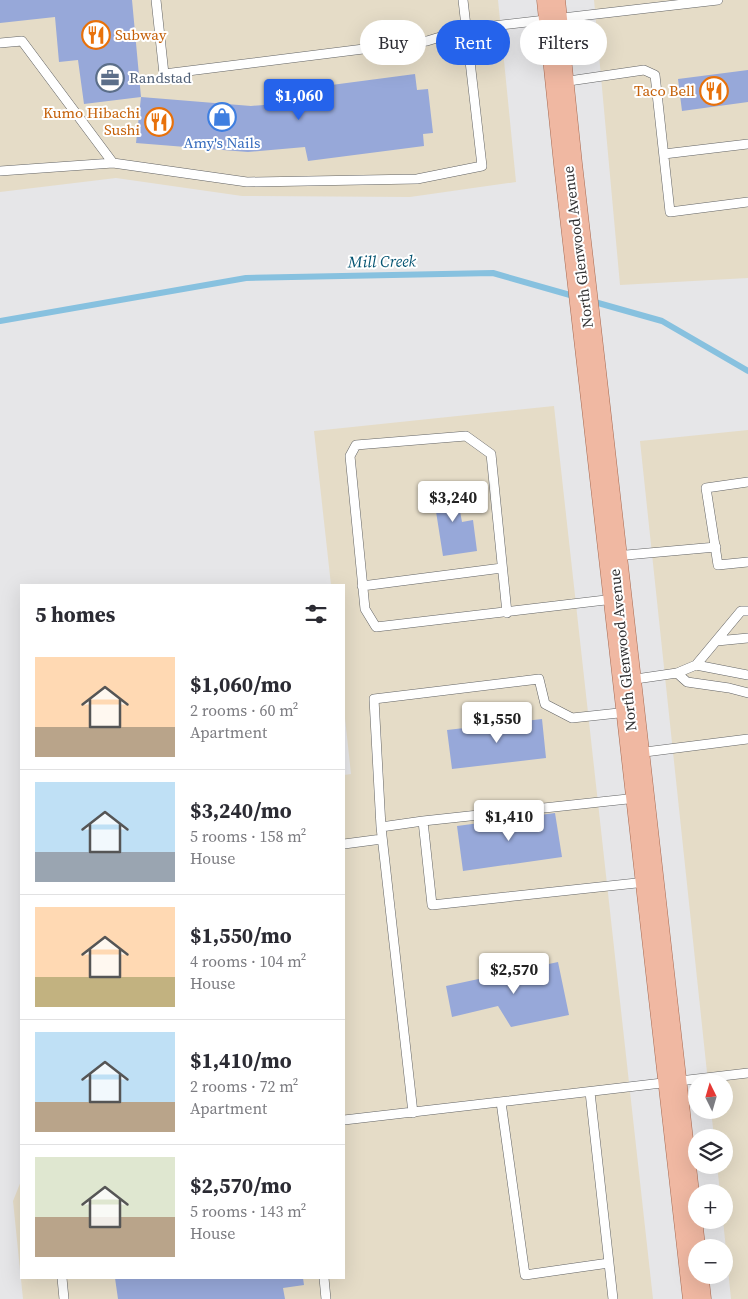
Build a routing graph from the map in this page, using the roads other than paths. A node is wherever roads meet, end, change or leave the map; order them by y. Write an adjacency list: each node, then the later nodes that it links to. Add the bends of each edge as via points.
1 (156, 0): 8 (lane, via 164,74)
2 (463, 0): 6 (lane)
3 (718, 0): 4 (lane)
4 (661, 3): 5 (lane)
5 (552, 9): 7 (lane); 11 (main road, North Glenwood Avenue)
6 (465, 20)
7 (505, 20)
8 (436, 38)
9 (0, 44): 14 (lane, via 22,42)
10 (470, 65): 14 (lane, via 482,166 418,178 247,182)
11 (560, 83): 13 (lane, via 644,70 655,75); 19 (main road, North Glenwood Avenue)
12 (748, 144): 13 (lane)
13 (664, 154): 16 (lane, via 670,212)
14 (113, 162): 15 (lane)
15 (0, 171)
16 (748, 202)
17 (748, 482): 18 (lane, via 706,488)
18 (716, 547): 19 (lane); 20 (lane, via 718,565)
19 (612, 556): 23 (main road, North Glenwood Avenue)
20 (748, 562)
21 (502, 568): 22 (lane); 22 (lane, via 491,454 466,436 356,445 350,456); 25 (lane)
22 (362, 586): 25 (lane, via 365,609 376,627)
23 (617, 599): 25 (lane); 31 (main road, North Glenwood Avenue)
24 (748, 611): 27 (lane, via 741,612)
25 (507, 612)
26 (748, 638): 27 (lane)
27 (717, 641): 28 (lane)
28 (696, 666): 29 (lane); 30 (lane)
29 (677, 673): 31 (lane); 32 (lane, via 687,682)
30 (748, 675)
31 (626, 681): 33 (main road, North Glenwood Avenue)
32 (748, 693)
33 (630, 712): 35 (main road, North Glenwood Avenue); 38 (lane, via 572,718 545,704 539,678 374,699)
34 (748, 740): 35 (lane)
35 (635, 753): 36 (main road, North Glenwood Avenue)
36 (640, 798): 37 (lane); 41 (main road, North Glenwood Avenue)
37 (423, 821): 38 (lane); 41 (lane, via 432,905)
38 (381, 827): 39 (lane)
39 (382, 839): 40 (lane); 46 (lane)
40 (345, 844)
41 (650, 881): 43 (main road, North Glenwood Avenue)
42 (748, 1073): 43 (lane)
43 (672, 1082): 44 (lane); 54 (main road, North Glenwood Avenue)
44 (590, 1092): 45 (lane); 48 (lane)
45 (501, 1102): 46 (lane); 48 (lane, via 525,1275)
46 (413, 1113): 47 (lane)
47 (345, 1120)
48 (609, 1263): 53 (lane)
49 (62, 1279): 51 (lane)
50 (324, 1279): 52 (lane)
51 (64, 1299)
52 (326, 1299)
53 (613, 1299)
54 (697, 1299)

